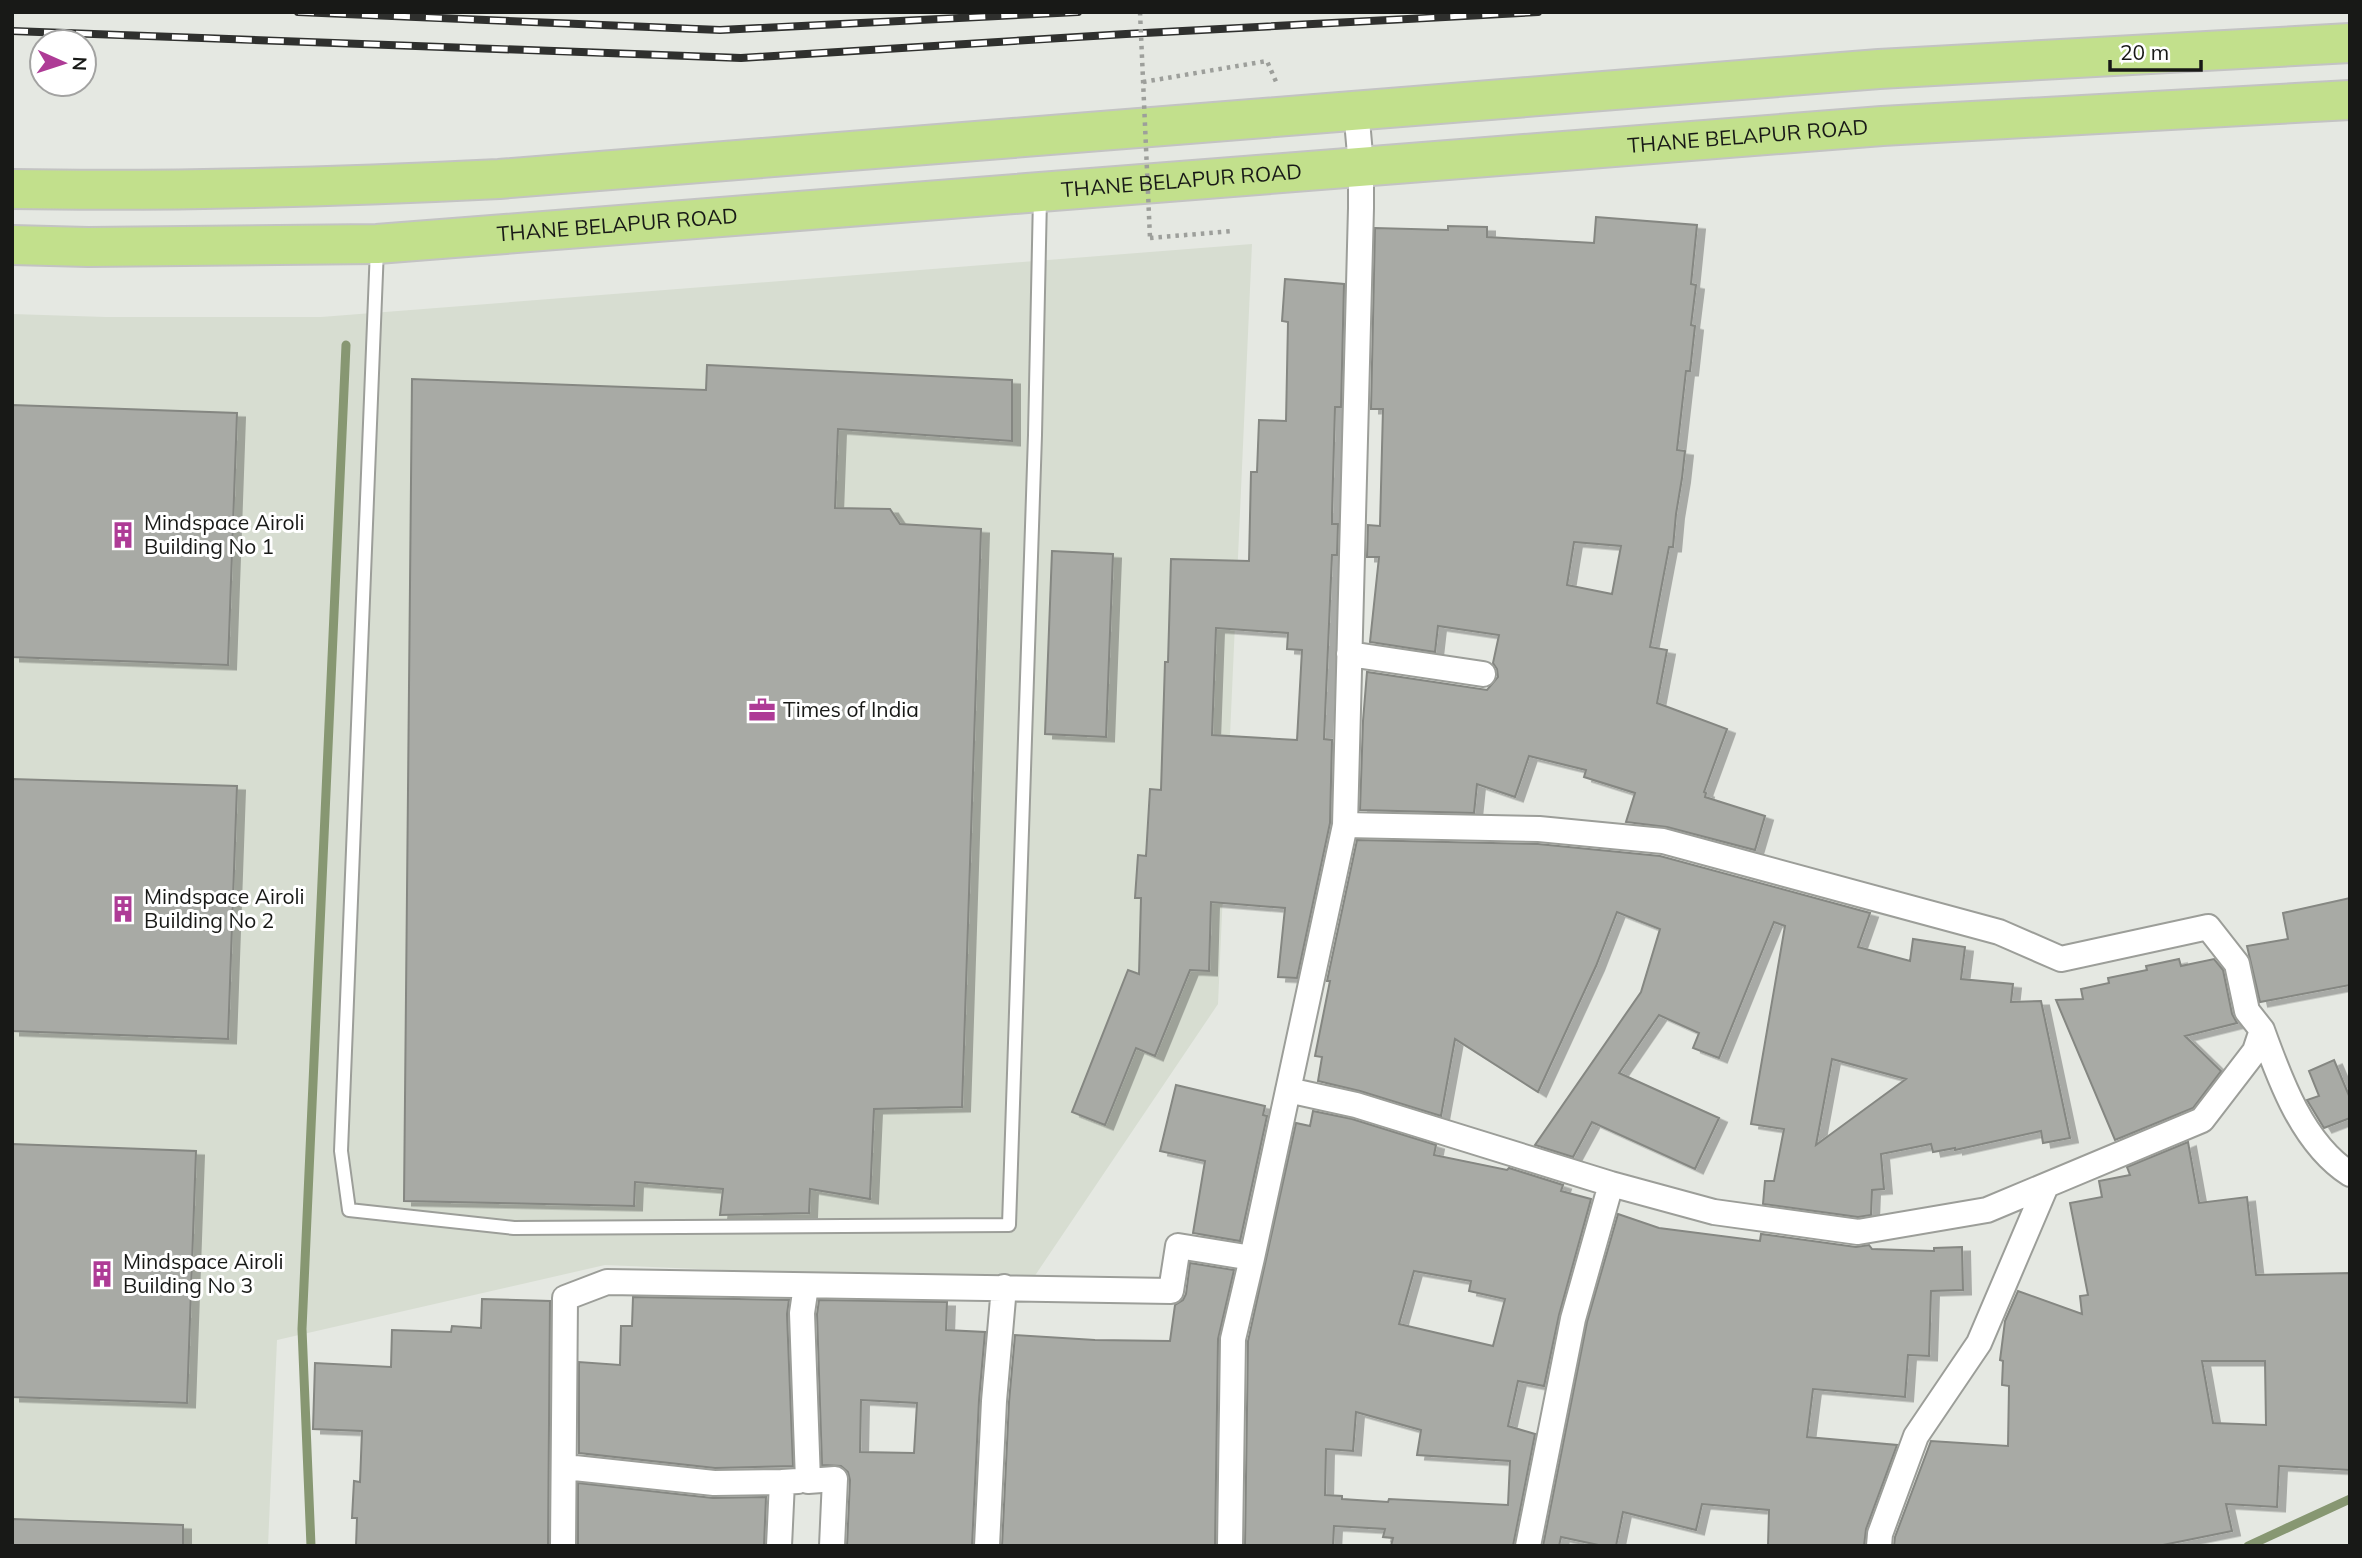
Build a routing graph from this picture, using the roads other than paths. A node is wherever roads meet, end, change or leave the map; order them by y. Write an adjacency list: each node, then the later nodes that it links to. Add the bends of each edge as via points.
1 (2350, 43): 3 (main road, via 1879,69)
2 (2350, 100): 4 (main road, THANE BELAPUR ROAD, via 1882,126)
3 (1356, 109): 4 (street); 5 (main road, via 499,179 328,187)
4 (1361, 166): 6 (main road, THANE BELAPUR ROAD); 9 (street)
5 (12, 189)
6 (1040, 193): 7 (main road, THANE BELAPUR ROAD); 7 (lane, via 1009,1225 514,1228 349,1210 341,1151)
7 (377, 244): 8 (main road, THANE BELAPUR ROAD)
8 (12, 245)
9 (1349, 654): 10 (street); 11 (street)
10 (1483, 674)
11 (1345, 825): 12 (street, via 1539,829 1663,841 1999,932 2061,959 2208,927 2237,964 2247,1011); 13 (street)
12 (2262, 1030): 14 (street, via 2282,1087 2306,1127 2337,1166); 16 (street, via 2255,1051 2202,1120)
13 (1288, 1090): 15 (street, via 1356,1105); 17 (street)
14 (2350, 1174)
15 (1611, 1184): 16 (street, via 1714,1212 1858,1232 1986,1210); 28 (street, via 1573,1320)
16 (2046, 1186): 29 (street, via 1979,1343 1916,1436)
17 (1252, 1258): 19 (street, via 1178,1246 1171,1291); 27 (street, via 1233,1339)
18 (806, 1286): 19 (street); 20 (street, via 607,1282 565,1298); 21 (street, via 802,1313)
19 (1004, 1287): 26 (street)
20 (565, 1467): 22 (street, via 714,1483); 23 (street)
21 (808, 1480): 22 (street); 25 (street, via 835,1479)
22 (782, 1482): 24 (street)
23 (563, 1546)
24 (779, 1546)
25 (832, 1546)
26 (987, 1546)
27 (1230, 1546)
28 (1528, 1546)
29 (1879, 1546)

